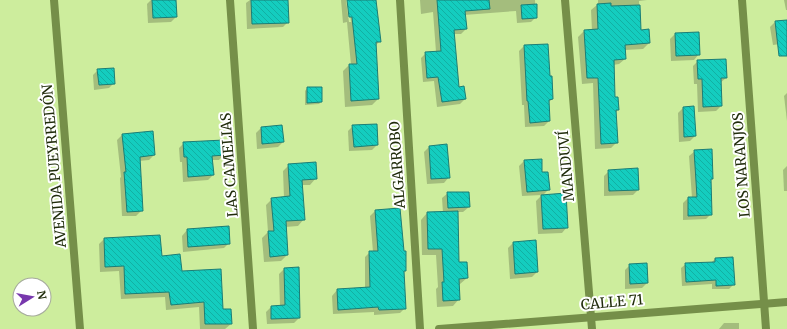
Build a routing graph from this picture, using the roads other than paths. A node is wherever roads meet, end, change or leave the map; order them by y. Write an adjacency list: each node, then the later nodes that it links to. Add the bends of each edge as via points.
1 (54, 0): 9 (street, AVENIDA PUEYRREDÓN)
2 (230, 0): 10 (street, LAS CAMELIAS)
3 (400, 0): 11 (street, ALGARROBO)
4 (565, 0): 8 (street, MANDUVÍ)
5 (742, 0): 7 (street, LOS NARANJOS)
6 (787, 302): 7 (street, CALLE 71)
7 (764, 303): 8 (street, CALLE 71); 14 (street, LOS NARANJOS)
8 (591, 317): 12 (street, CALLE 71); 13 (street, MANDUVÍ)
9 (80, 329)
10 (253, 329)
11 (420, 329)
12 (439, 329)
13 (592, 329)
14 (766, 329)

